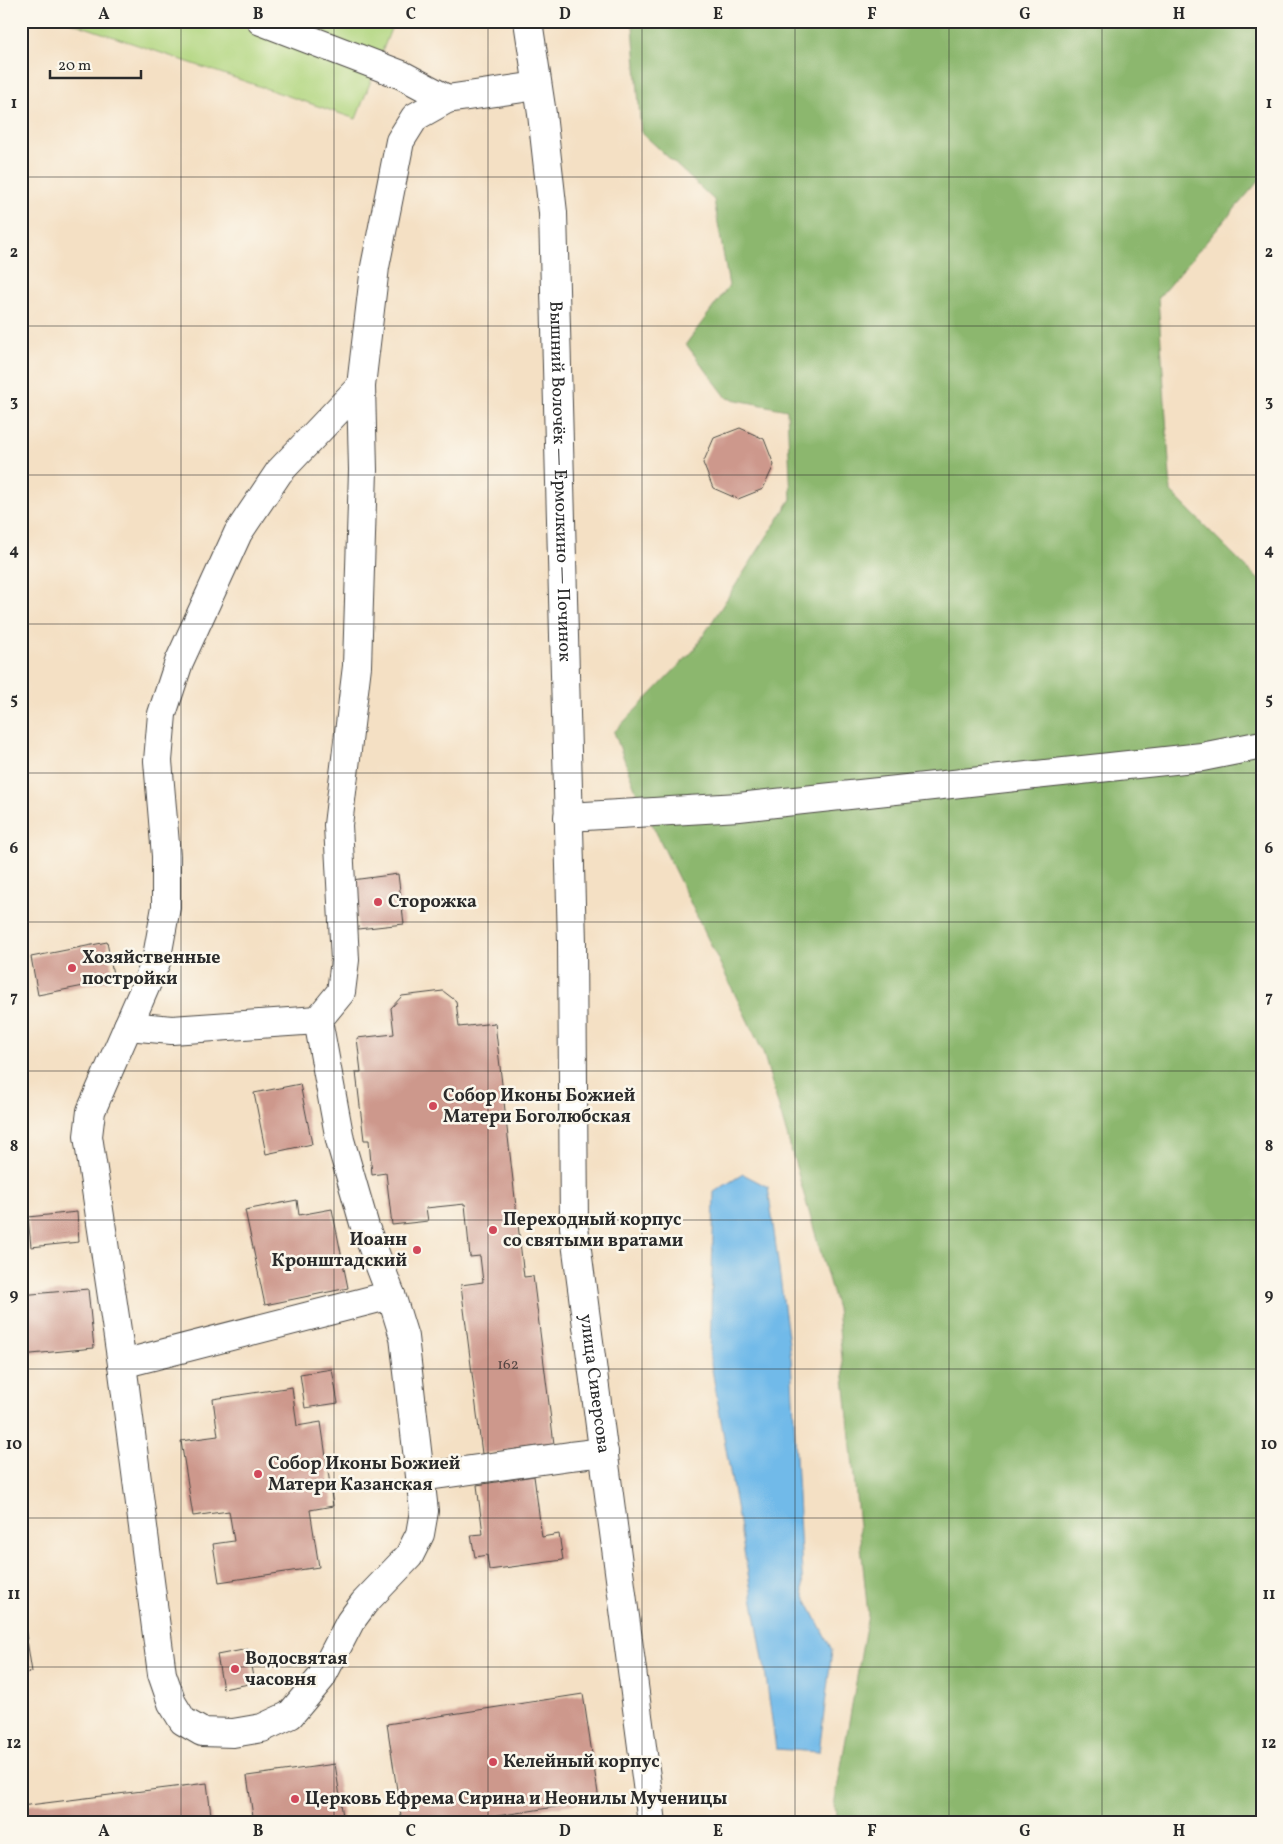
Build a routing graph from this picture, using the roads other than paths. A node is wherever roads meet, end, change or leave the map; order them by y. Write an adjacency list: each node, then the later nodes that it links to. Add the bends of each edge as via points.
1 (261, 21): 4 (street, via 402,76)
2 (528, 21): 3 (street, Вышний Волочёк — Ермолкино — Починок)
3 (537, 86): 4 (street); 7 (street, Вышний Волочёк — Ермолкино — Починок, via 553,213)
4 (447, 99): 5 (street, via 415,117 400,141 375,267)
5 (362, 386): 9 (street, via 357,666 338,825 344,960 341,992); 10 (street, via 279,472 238,533 179,662 162,714 158,761 166,856 166,907 156,962)
6 (1262, 746): 7 (street, via 1202,757 749,806)
7 (568, 817): 8 (street, Вышний Волочёк — Ермолкино — Починок)
8 (572, 943): 13 (street, улица Сиверсова, via 574,1227)
9 (318, 1020): 10 (street, via 172,1030); 11 (street, via 340,1140 365,1228)
10 (128, 1026): 12 (street, via 91,1111 88,1136)
11 (390, 1295): 12 (street); 14 (street, via 404,1337)
12 (122, 1364): 14 (street, via 162,1674 172,1703 183,1721 202,1732 233,1733 262,1728 290,1715 321,1678 350,1622 412,1549 420,1534 424,1511)
13 (604, 1452): 14 (street); 15 (street, улица Сиверсова)
14 (421, 1477)
15 (652, 1823)

